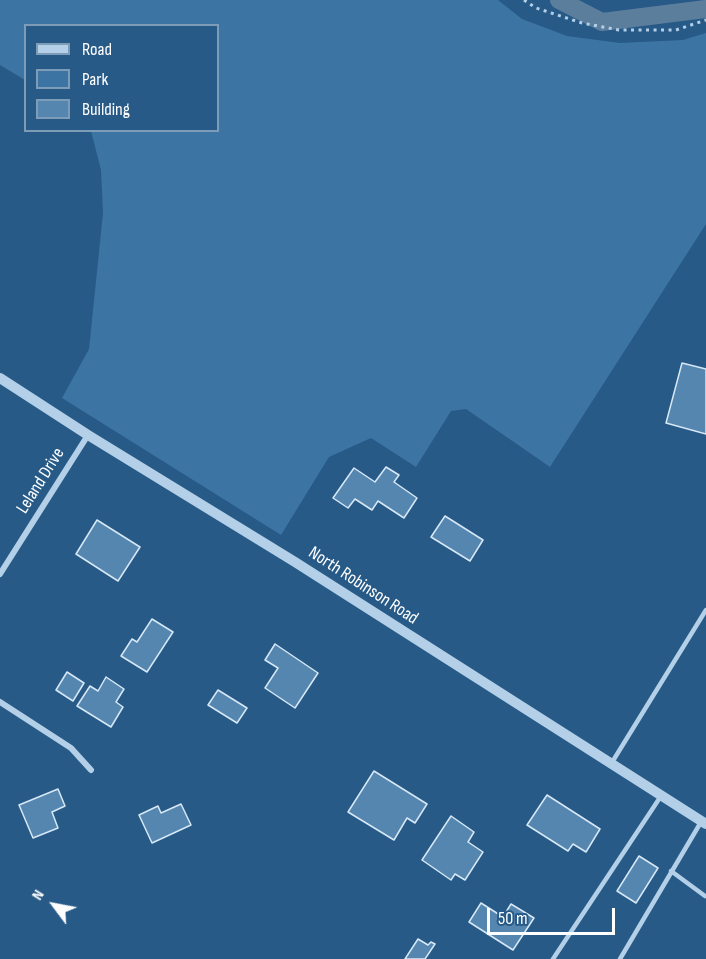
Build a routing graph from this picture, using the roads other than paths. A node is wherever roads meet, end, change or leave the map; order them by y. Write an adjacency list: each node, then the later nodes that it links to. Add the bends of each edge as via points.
1 (0, 378): 2 (street, North Robinson Road)
2 (88, 435): 3 (street, Leland Drive); 6 (street, North Robinson Road)
3 (0, 574)
4 (706, 610): 6 (lane)
5 (0, 702): 7 (street, via 71,748)
6 (611, 764): 8 (street, North Robinson Road)
7 (91, 770)
8 (661, 796): 9 (street, North Robinson Road); 12 (lane)
9 (704, 823): 10 (lane)
10 (671, 871): 11 (lane); 13 (lane)
11 (705, 896)
12 (553, 959)
13 (620, 959)

